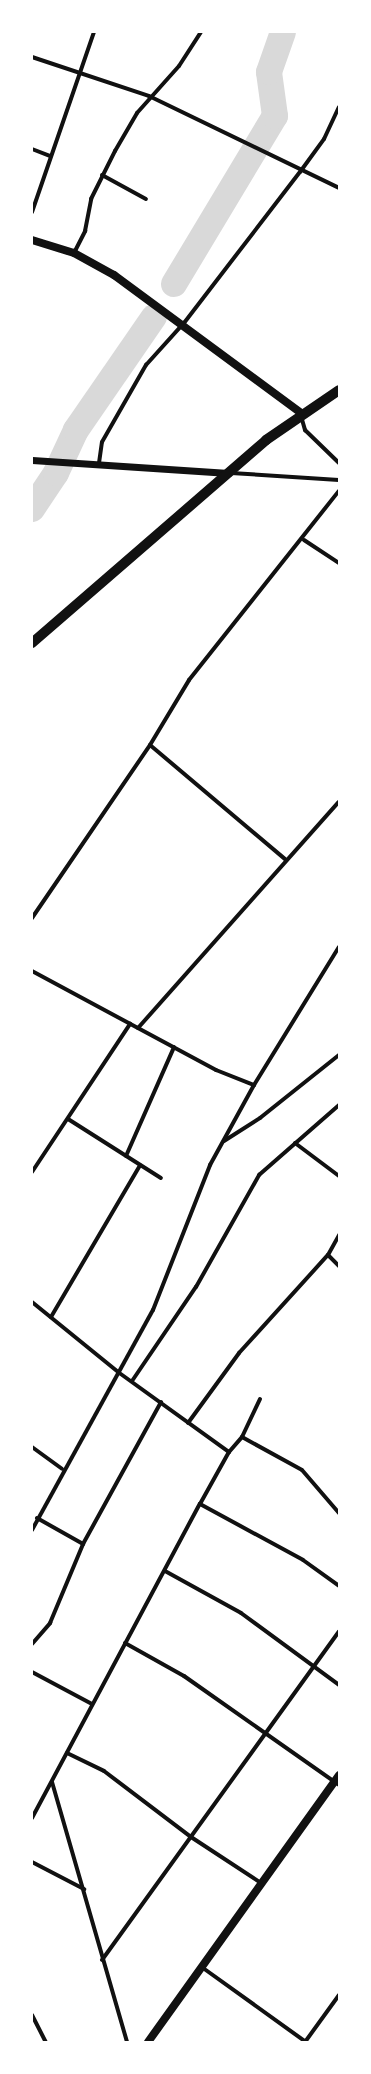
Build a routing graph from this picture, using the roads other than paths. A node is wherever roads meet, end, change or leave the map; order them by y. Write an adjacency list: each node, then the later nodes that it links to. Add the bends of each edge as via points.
1 (94, 32): 4 (street)
2 (201, 32): 5 (street, via 179,66)
3 (32, 57): 4 (street)
4 (80, 73): 5 (street); 8 (street)
5 (149, 96): 9 (street, via 268,153); 10 (street)
6 (339, 107): 9 (street, via 324,139)
7 (32, 150): 8 (street)
8 (50, 156): 13 (street)
9 (300, 172): 11 (street); 16 (street)
10 (102, 175): 12 (street); 15 (street, via 90,199 85,231)
11 (339, 188)
12 (146, 199)
13 (32, 212)
14 (32, 240): 15 (main road)
15 (74, 253): 16 (main road, via 114,275)
16 (184, 324): 18 (main road); 20 (street, via 146,365 102,442)
17 (339, 390): 18 (main road)
18 (301, 413): 21 (street, via 305,430); 22 (main road)
19 (32, 460): 20 (street)
20 (99, 463): 22 (street)
21 (339, 463)
22 (229, 473): 23 (street); 27 (main road)
23 (339, 480)
24 (339, 492): 25 (street)
25 (304, 540): 26 (street); 28 (street, via 189,680)
26 (339, 563)
27 (33, 640)
28 (150, 745): 30 (street); 31 (street)
29 (339, 802): 30 (street)
30 (286, 860): 35 (street)
31 (32, 918)
32 (339, 947): 38 (street)
33 (32, 971): 34 (street)
34 (130, 1024): 35 (street); 40 (street)
35 (138, 1028): 36 (street)
36 (174, 1047): 38 (street); 43 (street)
37 (339, 1055): 41 (street, via 260,1118)
38 (254, 1085): 41 (street)
39 (339, 1105): 42 (street)
40 (68, 1119): 43 (street); 45 (street)
41 (223, 1141): 53 (street, via 210,1165 153,1310)
42 (295, 1143): 46 (street); 54 (street, via 259,1175 196,1287)
43 (126, 1156): 44 (street)
44 (140, 1165): 47 (street); 52 (street)
45 (32, 1172)
46 (339, 1176)
47 (161, 1178)
48 (339, 1235): 49 (street)
49 (328, 1255): 50 (street); 57 (street, via 239,1353)
50 (339, 1266)
51 (32, 1302): 52 (street)
52 (51, 1317): 53 (street)
53 (118, 1372): 54 (street); 61 (street)
54 (132, 1381): 56 (street)
55 (260, 1399): 58 (street)
56 (161, 1402): 57 (street); 66 (street)
57 (188, 1423): 60 (street)
58 (242, 1437): 60 (street); 63 (street, via 302,1470)
59 (32, 1447): 61 (street)
60 (229, 1452): 62 (street)
61 (62, 1469): 64 (street)
62 (200, 1504): 67 (street); 68 (street, via 303,1560)
63 (339, 1513)
64 (37, 1518): 65 (street); 66 (street)
65 (32, 1530)
66 (83, 1544): 71 (street, via 50,1623)
67 (165, 1571): 70 (street); 72 (street, via 241,1613)
68 (339, 1586)
69 (339, 1631): 72 (street)
70 (125, 1643): 75 (street); 76 (street, via 184,1676)
71 (32, 1644)
72 (313, 1666): 74 (street); 76 (street)
73 (32, 1672): 75 (street)
74 (339, 1685)
75 (92, 1704): 77 (street)
76 (265, 1735): 78 (street); 81 (street)
77 (67, 1753): 79 (street); 81 (street, via 104,1771)
78 (337, 1780): 83 (main road)
79 (52, 1782): 80 (street); 84 (street)
80 (32, 1818)
81 (191, 1837): 83 (street); 85 (street)
82 (32, 1862): 84 (street)
83 (262, 1884): 86 (main road)
84 (84, 1888): 85 (street)
85 (102, 1960): 90 (street)
86 (203, 1968): 91 (main road); 92 (street)
87 (339, 1995): 92 (street)
88 (32, 2015): 89 (street)
89 (46, 2042)
90 (127, 2042)
91 (148, 2042)
92 (306, 2042)

